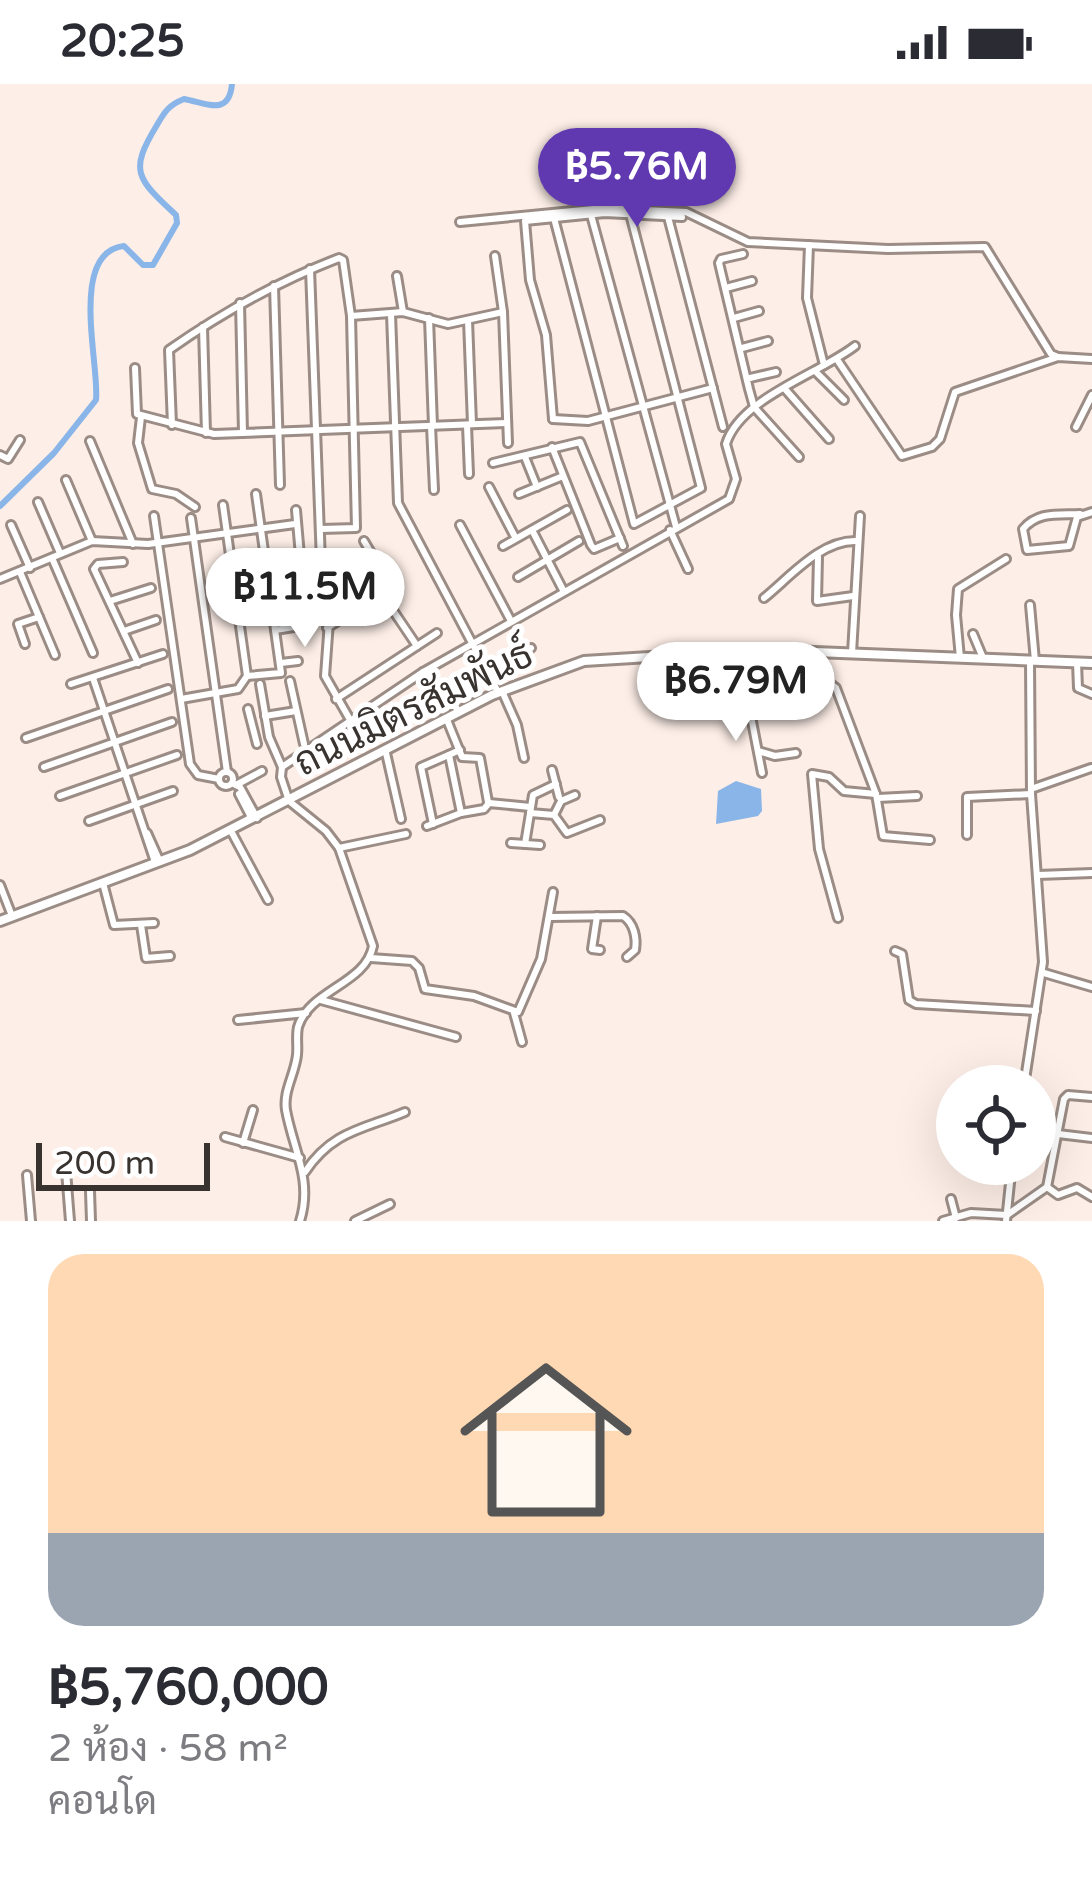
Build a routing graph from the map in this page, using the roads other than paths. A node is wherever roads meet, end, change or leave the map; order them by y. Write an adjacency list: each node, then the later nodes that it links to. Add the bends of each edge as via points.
1 (591, 214): 2 (street); 5 (street); 42 (street)
2 (630, 214): 3 (street); 39 (street)
3 (668, 217): 4 (street); 36 (street)
4 (682, 217)
5 (554, 218): 44 (street); 44 (street, via 525,221 552,419)
6 (460, 222): 7 (street, via 604,208 686,212 748,242)
7 (808, 244): 28 (street, via 985,248); 31 (street, via 807,298)
8 (743, 254): 14 (street, via 721,259)
9 (495, 256): 18 (street)
10 (310, 269): 13 (street); 20 (street, via 343,260); 53 (street)
11 (397, 277): 17 (street)
12 (752, 281): 14 (street)
13 (274, 286): 15 (street); 54 (street)
14 (725, 288): 22 (street)
15 (240, 303): 24 (street); 56 (street)
16 (759, 311): 22 (street)
17 (403, 312): 19 (street); 21 (street)
18 (502, 312): 23 (street); 45 (street)
19 (391, 314): 20 (street); 50 (street)
20 (351, 316): 52 (street)
21 (429, 318): 23 (street); 48 (street)
22 (733, 318): 27 (street)
23 (468, 320): 46 (street)
24 (203, 327): 47 (street, via 169,350); 55 (street)
25 (768, 341): 27 (street)
26 (855, 346): 30 (street)
27 (741, 348): 35 (street)
28 (1058, 357): 29 (street); 30 (street, via 955,392 940,440 902,456)
29 (1092, 359)
30 (837, 360): 31 (street)
31 (824, 365): 34 (street)
32 (135, 368): 43 (street)
33 (776, 372): 35 (street)
34 (815, 372): 37 (street); 40 (street)
35 (749, 379): 41 (street)
36 (713, 388): 39 (street); 49 (street)
37 (785, 389): 41 (street); 57 (street)
38 (1092, 395): 51 (street)
39 (678, 397): 42 (street); 77 (street, via 701,488)
40 (844, 400)
41 (757, 405): 64 (street); 89 (street, via 727,439 734,492)
42 (642, 407): 44 (street); 77 (street)
43 (141, 417): 47 (street); 78 (street, via 152,489)
44 (604, 417): 77 (street, via 634,524)
45 (506, 423): 46 (street); 60 (street)
46 (469, 424): 48 (street); 66 (street)
47 (172, 425): 55 (street)
48 (432, 426): 50 (street); 72 (street)
49 (723, 427)
50 (394, 428): 52 (street); 135 (street, via 398,503)
51 (1076, 428)
52 (354, 429): 53 (street); 91 (street, via 356,528)
53 (316, 430): 54 (street); 91 (street)
54 (279, 432): 56 (street); 69 (street)
55 (206, 433): 56 (street)
56 (243, 434)
57 (829, 439)
58 (20, 440): 62 (street, via 8,460)
59 (90, 441): 101 (street)
60 (508, 443)
61 (552, 447): 63 (street); 67 (street); 103 (street, via 583,444 621,542)
62 (0, 454)
63 (525, 457): 65 (street); 71 (street)
64 (799, 457)
65 (493, 463)
66 (469, 474)
67 (563, 476): 71 (street); 103 (street)
68 (66, 480): 96 (street)
69 (280, 485)
70 (489, 487): 95 (street)
71 (537, 487): 74 (street)
72 (434, 490)
73 (256, 494): 90 (street)
74 (519, 494)
75 (38, 502): 104 (street)
76 (223, 505): 93 (street)
77 (668, 506): 89 (street)
78 (195, 507)
79 (296, 510): 86 (street)
80 (567, 510): 92 (street)
81 (1092, 512): 82 (street)
82 (1080, 514): 82 (street, via 1069,546 1027,550 1023,527 1036,517)
83 (860, 515): 98 (street)
84 (154, 516): 99 (street)
85 (191, 518): 94 (street)
86 (295, 524): 90 (street); 123 (street)
87 (11, 525): 111 (street)
88 (460, 525): 128 (street)
89 (675, 528): 112 (street); 113 (street)
90 (260, 529): 93 (street); 131 (street)
91 (320, 529): 110 (street)
92 (532, 530): 95 (street); 108 (street)
93 (227, 533): 94 (street); 155 (street)
94 (194, 538): 99 (street); 163 (street)
95 (516, 538): 102 (street)
96 (92, 541): 101 (street); 104 (street)
97 (364, 541): 119 (street, via 392,587)
98 (856, 541): 105 (street); 120 (street)
99 (158, 542): 101 (street); 165 (street)
100 (579, 542): 108 (street)
101 (133, 544)
102 (503, 546)
103 (594, 549): 112 (street)
104 (61, 554): 106 (street)
105 (818, 554): 120 (street, via 817,601); 121 (street)
106 (52, 558): 111 (street); 140 (street)
107 (1006, 559): 145 (street, via 958,589)
108 (548, 560): 115 (street); 118 (street)
109 (123, 562): 122 (street, via 94,569)
110 (321, 562)
111 (30, 568): 114 (street)
112 (602, 569): 118 (street)
113 (688, 569)
114 (20, 572): 116 (street); 126 (street)
115 (518, 577)
116 (0, 579)
117 (151, 588): 122 (street)
118 (565, 590): 128 (street)
119 (382, 593): 125 (street); 137 (street)
120 (853, 596): 142 (street)
121 (764, 598)
122 (110, 601): 132 (street)
123 (304, 602)
124 (1030, 605): 148 (street)
125 (358, 609): 130 (street); 130 (street, via 332,567)
126 (39, 617): 136 (street, via 18,624); 144 (street)
127 (156, 620): 132 (street)
128 (511, 621): 135 (street)
129 (294, 627): 131 (street)
130 (327, 628): 166 (street, via 325,676)
131 (275, 630): 151 (street)
132 (124, 631): 150 (street)
133 (437, 634): 137 (street)
134 (974, 634): 146 (street)
135 (471, 641): 153 (street); 154 (street)
136 (26, 644)
137 (417, 646): 166 (street)
138 (531, 648): 153 (street)
139 (815, 652): 141 (street, ถนนมิตรสัมพันธ์); 142 (street, ถนนมิตรสัมพันธ์); 201 (street)
140 (93, 653)
141 (698, 653): 162 (street, ถนนมิตรสัมพันธ์, via 584,661); 180 (street, via 710,714 749,706)
142 (852, 653): 145 (street, ถนนมิตรสัมพันธ์)
143 (163, 654): 150 (street)
144 (55, 656)
145 (960, 658): 146 (street, ถนนมิตรสัมพันธ์)
146 (983, 659): 148 (street, ถนนมิตรสัมพันธ์)
147 (298, 661): 151 (street)
148 (1033, 661): 149 (street, ถนนมิตรสัมพันธ์); 198 (street)
149 (1077, 662): 152 (street, ถนนมิตรสัมพันธ์); 164 (street, via 1078,688)
150 (137, 663): 156 (street)
151 (281, 663): 155 (street, via 281,673)
152 (1092, 663)
153 (485, 671): 161 (street); 162 (street)
154 (423, 672): 161 (street); 172 (street)
155 (247, 676): 163 (street)
156 (93, 678): 158 (street); 169 (street)
157 (290, 681): 168 (street)
158 (71, 684)
159 (260, 684): 167 (street)
160 (168, 689): 169 (street)
161 (440, 690): 170 (street)
162 (497, 693): 170 (street, ถนนมิตรสัมพันธ์); 185 (street, via 517,725)
163 (217, 694): 165 (street); 192 (street)
164 (1092, 694)
165 (181, 699): 194 (street, via 192,769)
166 (336, 699): 172 (street)
167 (263, 705): 171 (street); 177 (street, via 243,710)
168 (296, 711): 171 (street); 178 (street)
169 (105, 712): 175 (street); 176 (street)
170 (460, 712): 173 (street, ถนนมิตรสัมพันธ์)
171 (265, 716): 186 (street)
172 (350, 719): 186 (street)
173 (447, 720): 179 (street); 181 (street, ถนนมิตรสัมพันธ์)
174 (172, 722): 176 (street)
175 (26, 738)
176 (115, 742): 187 (street); 191 (street)
177 (257, 743)
178 (304, 744)
179 (460, 749): 184 (street); 205 (street, via 464,759 480,758)
180 (758, 751): 182 (street); 193 (street)
181 (386, 753): 204 (street, ถนนมิตรสัมพันธ์); 211 (street)
182 (796, 753)
183 (177, 755): 191 (street)
184 (449, 755): 208 (street); 208 (street, via 421,767 430,825)
185 (524, 758)
186 (282, 766): 204 (street)
187 (44, 767)
188 (1091, 768): 198 (street)
189 (552, 770): 196 (street)
190 (262, 771): 195 (street)
191 (125, 772): 200 (street); 206 (street)
192 (227, 772): 194 (street); 195 (street)
193 (762, 773)
194 (220, 779): 195 (street)
195 (234, 784): 210 (street)
196 (556, 784): 203 (street); 207 (street, via 537,790)
197 (172, 791): 206 (street)
198 (1031, 792): 216 (street, via 967,796); 224 (street)
199 (574, 795): 209 (street)
200 (60, 796)
201 (876, 796): 202 (street); 217 (street, via 883,836); 232 (street, via 812,774 819,849)
202 (917, 796)
203 (560, 797)
204 (289, 801): 210 (street, ถนนมิตรสัมพันธ์); 221 (street)
205 (488, 803): 207 (street); 208 (street)
206 (136, 804): 213 (street); 222 (street)
207 (530, 810): 209 (street); 219 (street)
208 (460, 812)
209 (554, 815): 212 (street, via 567,833)
210 (255, 819): 214 (street, ถนนมิตรสัมพันธ์)
211 (401, 819)
212 (601, 820)
213 (89, 821)
214 (232, 831): 222 (street, ถนนมิตรสัมพันธ์); 228 (street)
215 (406, 834): 221 (street)
216 (967, 835)
217 (930, 840)
218 (511, 843): 219 (street)
219 (525, 844): 220 (street)
220 (540, 845)
221 (338, 848): 240 (street, via 372,937)
222 (158, 863): 225 (street, ถนนมิตรสัมพันธ์)
223 (1092, 873): 224 (street)
224 (1038, 875): 241 (street)
225 (103, 883): 229 (street, ถนนมิตรสัมพันธ์); 235 (street, via 114,925)
226 (0, 885): 229 (street)
227 (553, 892): 231 (street)
228 (268, 900)
229 (12, 916): 233 (street, ถนนมิตรสัมพันธ์)
230 (597, 916): 231 (street); 236 (street, via 592,949); 239 (street, via 627,918 636,941)
231 (550, 917): 246 (street, via 535,978)
232 (838, 917)
233 (0, 921)
234 (154, 923): 235 (street)
235 (141, 925): 238 (street, via 146,958)
236 (600, 950)
237 (896, 951): 244 (street, via 916,1004)
238 (170, 956)
239 (627, 956)
240 (371, 958): 243 (street); 246 (street, via 412,961 425,989)
241 (1042, 972): 242 (street); 244 (street)
242 (1092, 987)
243 (320, 1000): 245 (street); 248 (street)
244 (1036, 1011): 250 (street)
245 (306, 1013): 247 (street); 258 (street, via 285,1100)
246 (514, 1013): 249 (street)
247 (238, 1020)
248 (456, 1037)
249 (522, 1042)
250 (1027, 1065)
251 (1092, 1097): 254 (street, via 1068,1095)
252 (253, 1110): 257 (street)
253 (406, 1112): 260 (street, via 353,1127)
254 (1058, 1134): 256 (street); 263 (street)
255 (225, 1137): 257 (street)
256 (1092, 1138)
257 (243, 1143): 258 (street)
258 (300, 1158): 260 (street)
259 (66, 1171): 271 (street)
260 (304, 1174): 273 (street)
261 (27, 1175): 270 (street)
262 (1010, 1185): 269 (street)
263 (1047, 1187): 265 (street, via 1058,1195 1077,1188); 269 (street)
264 (90, 1191): 272 (street)
265 (1092, 1198)
266 (951, 1199): 268 (street)
267 (390, 1204): 274 (street)
268 (956, 1218): 269 (street); 275 (street)
269 (1007, 1218)
270 (31, 1221)
271 (70, 1221)
272 (91, 1221)
273 (300, 1221)
274 (356, 1221)
275 (943, 1221)

